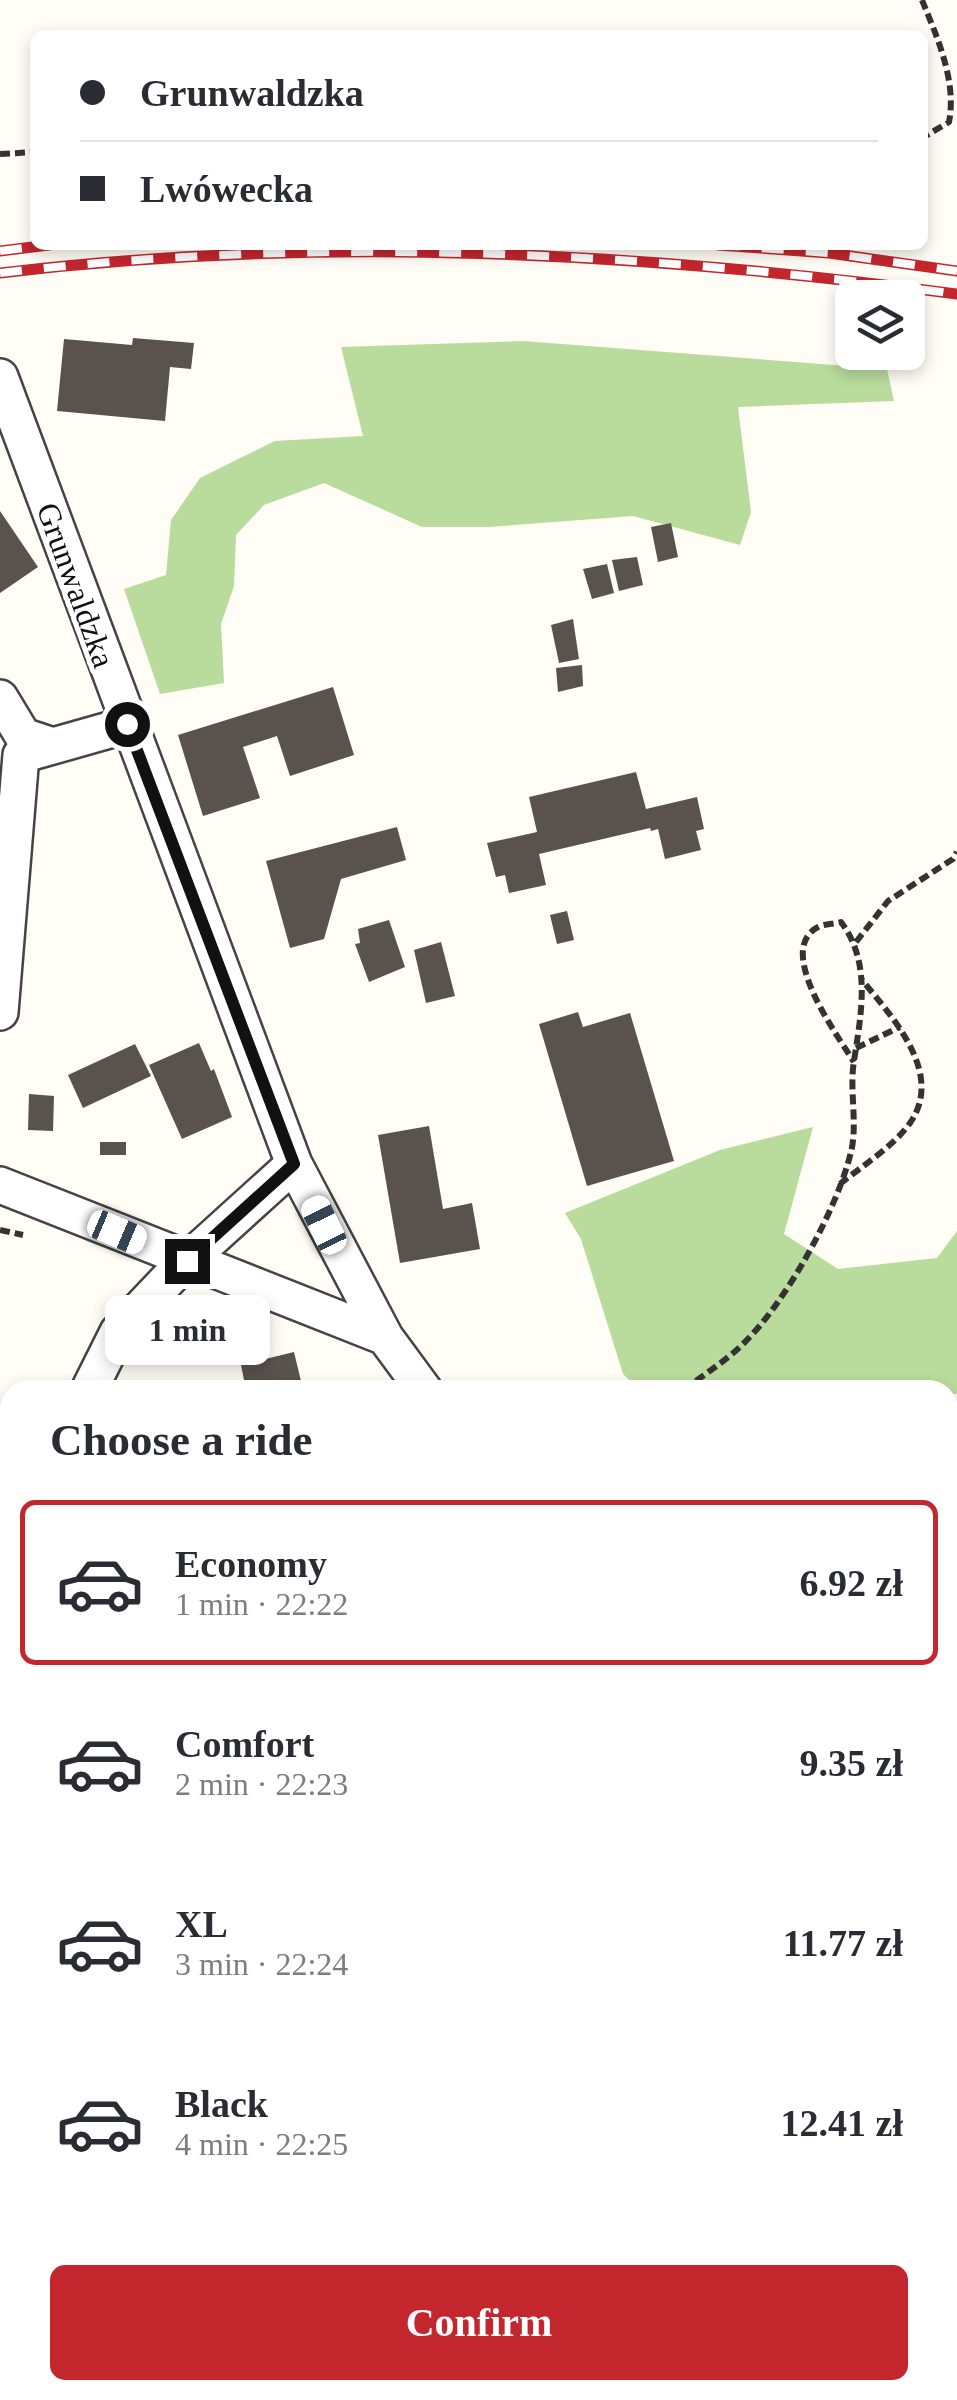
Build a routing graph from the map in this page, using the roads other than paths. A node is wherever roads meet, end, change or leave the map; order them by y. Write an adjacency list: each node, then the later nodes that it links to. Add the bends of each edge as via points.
1 (0, 377): 3 (street, Grunwaldzka)
2 (0, 698): 4 (street, via 23,736)
3 (127, 724): 4 (street); 6 (street, Grunwaldzka)
4 (50, 745): 5 (street, via 21,756)
5 (0, 1012)
6 (294, 1164): 8 (street); 9 (street, Grunwaldzka)
7 (0, 1185): 8 (street)
8 (187, 1261): 9 (street); 10 (street, via 118,1332)
9 (384, 1337): 11 (street, Grunwaldzka)
10 (94, 1380)
11 (416, 1380)

